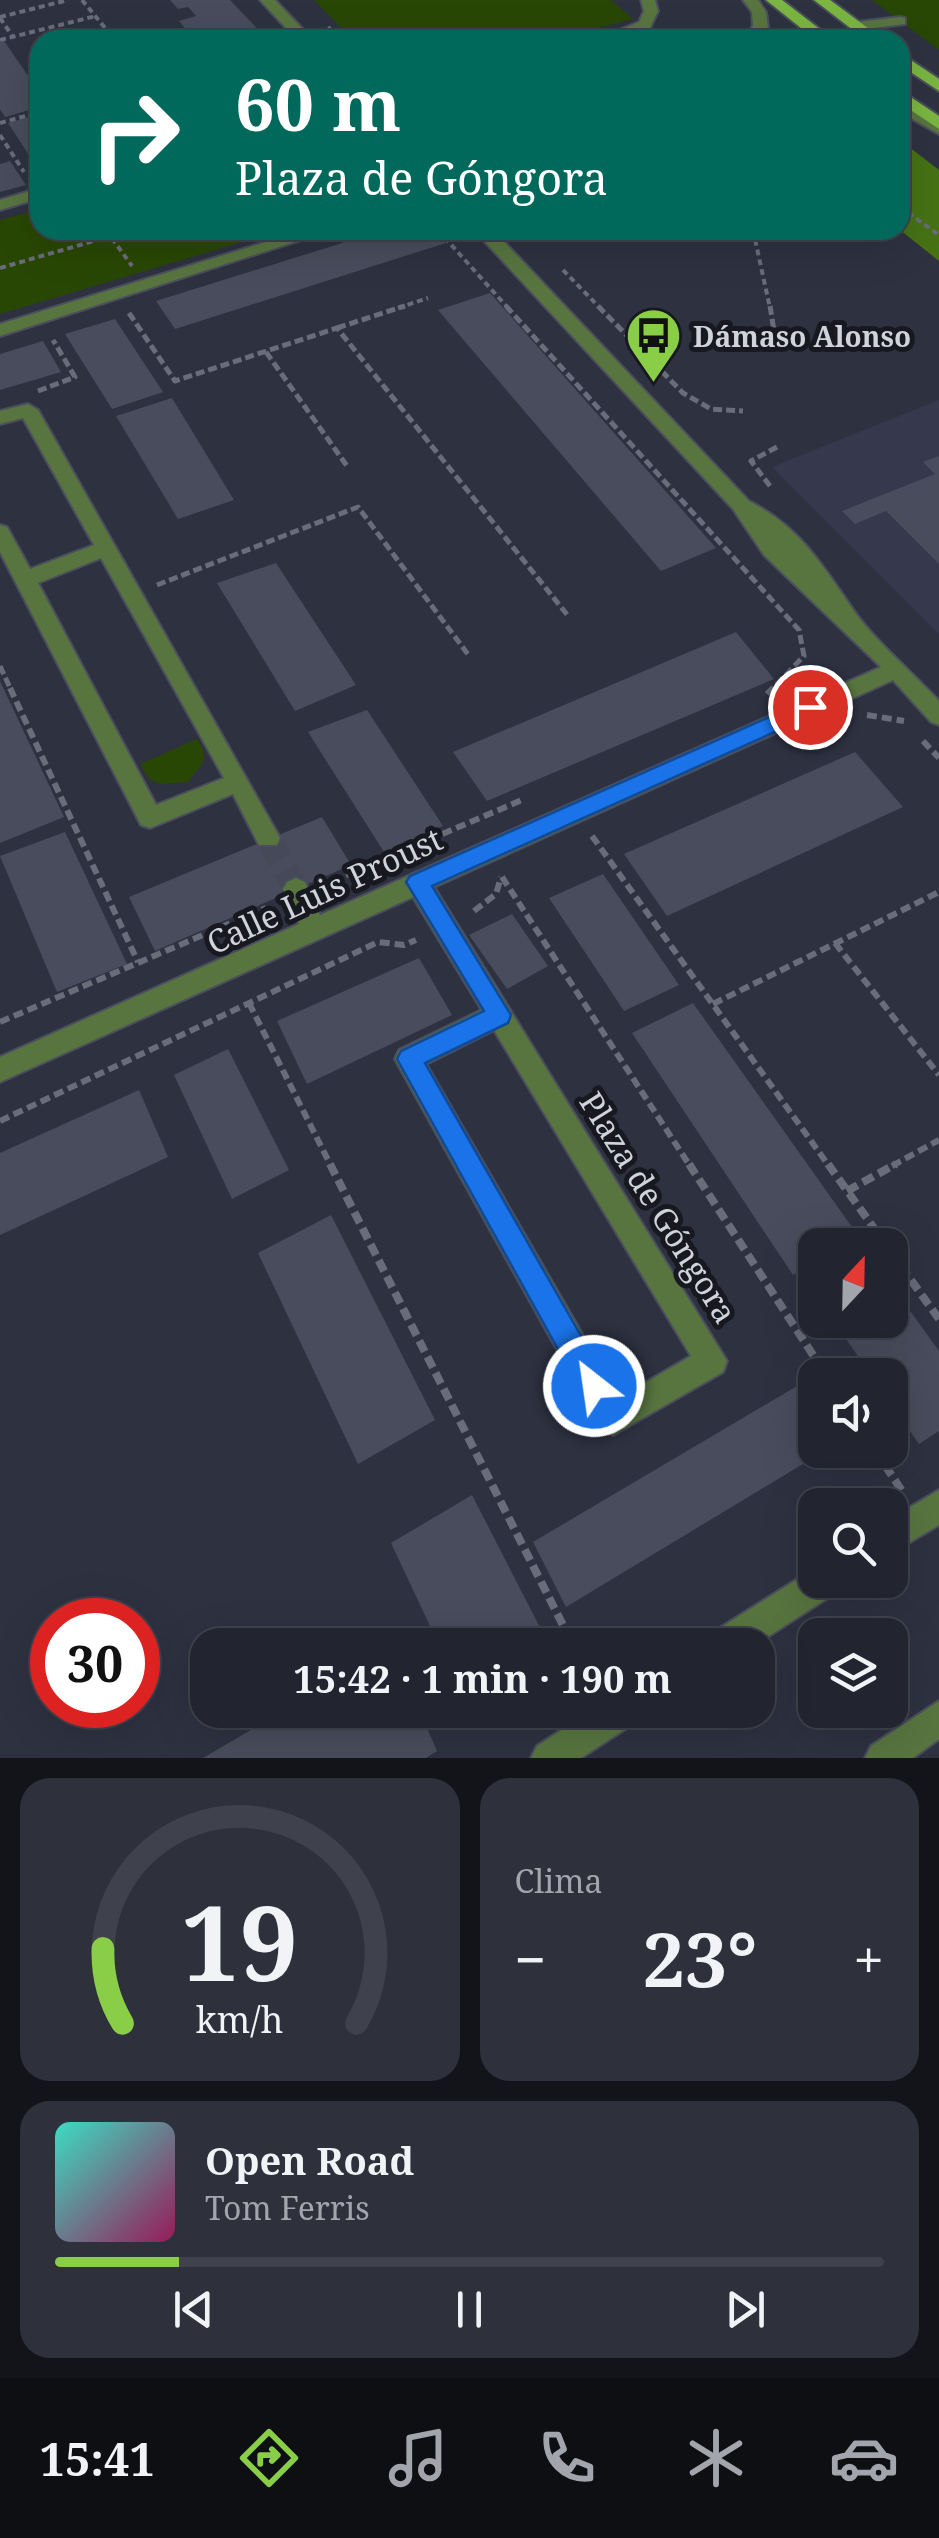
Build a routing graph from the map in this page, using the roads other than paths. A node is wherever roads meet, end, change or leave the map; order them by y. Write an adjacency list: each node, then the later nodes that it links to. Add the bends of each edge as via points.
1 (268, 0): 8 (street)
2 (648, 0): 9 (street, via 645,25)
3 (750, 0): 10 (street, via 762,20)
4 (773, 0): 11 (main road)
5 (821, 0): 7 (main road)
6 (900, 22): 7 (street)
7 (857, 26): 12 (main road)
8 (296, 30)
9 (631, 30)
10 (759, 30)
11 (813, 30)
12 (862, 30)
13 (910, 65): 14 (main road)
14 (939, 86)
15 (910, 103): 17 (main road)
16 (910, 111): 17 (street)
17 (939, 127)
18 (30, 197): 19 (street)
19 (0, 205)
20 (291, 240): 22 (street)
21 (492, 240): 27 (street, via 742,506 754,530)
22 (0, 330)
23 (0, 418): 25 (street, via 28,410)
24 (0, 532): 26 (street)
25 (104, 549): 26 (street); 29 (street)
26 (24, 580): 29 (street, via 150,818)
27 (894, 670): 28 (street); 31 (street, Calle Luis Proust)
28 (939, 716)
29 (239, 782): 30 (street)
30 (268, 838)
31 (418, 882): 33 (street, Calle Luis Proust); 34 (street, Plaza de Góngora)
32 (296, 889): 33 (street)
33 (316, 931): 35 (street, Calle Luis Proust)
34 (499, 1015): 34 (street, Plaza de Góngora, via 712,1361 613,1418 409,1059)
35 (0, 1070)
36 (929, 1512): 37 (street)
37 (908, 1526)
38 (798, 1597): 39 (street)
39 (750, 1628)
40 (939, 1718): 43 (street)
41 (596, 1728): 42 (street)
42 (550, 1758)
43 (883, 1758)

